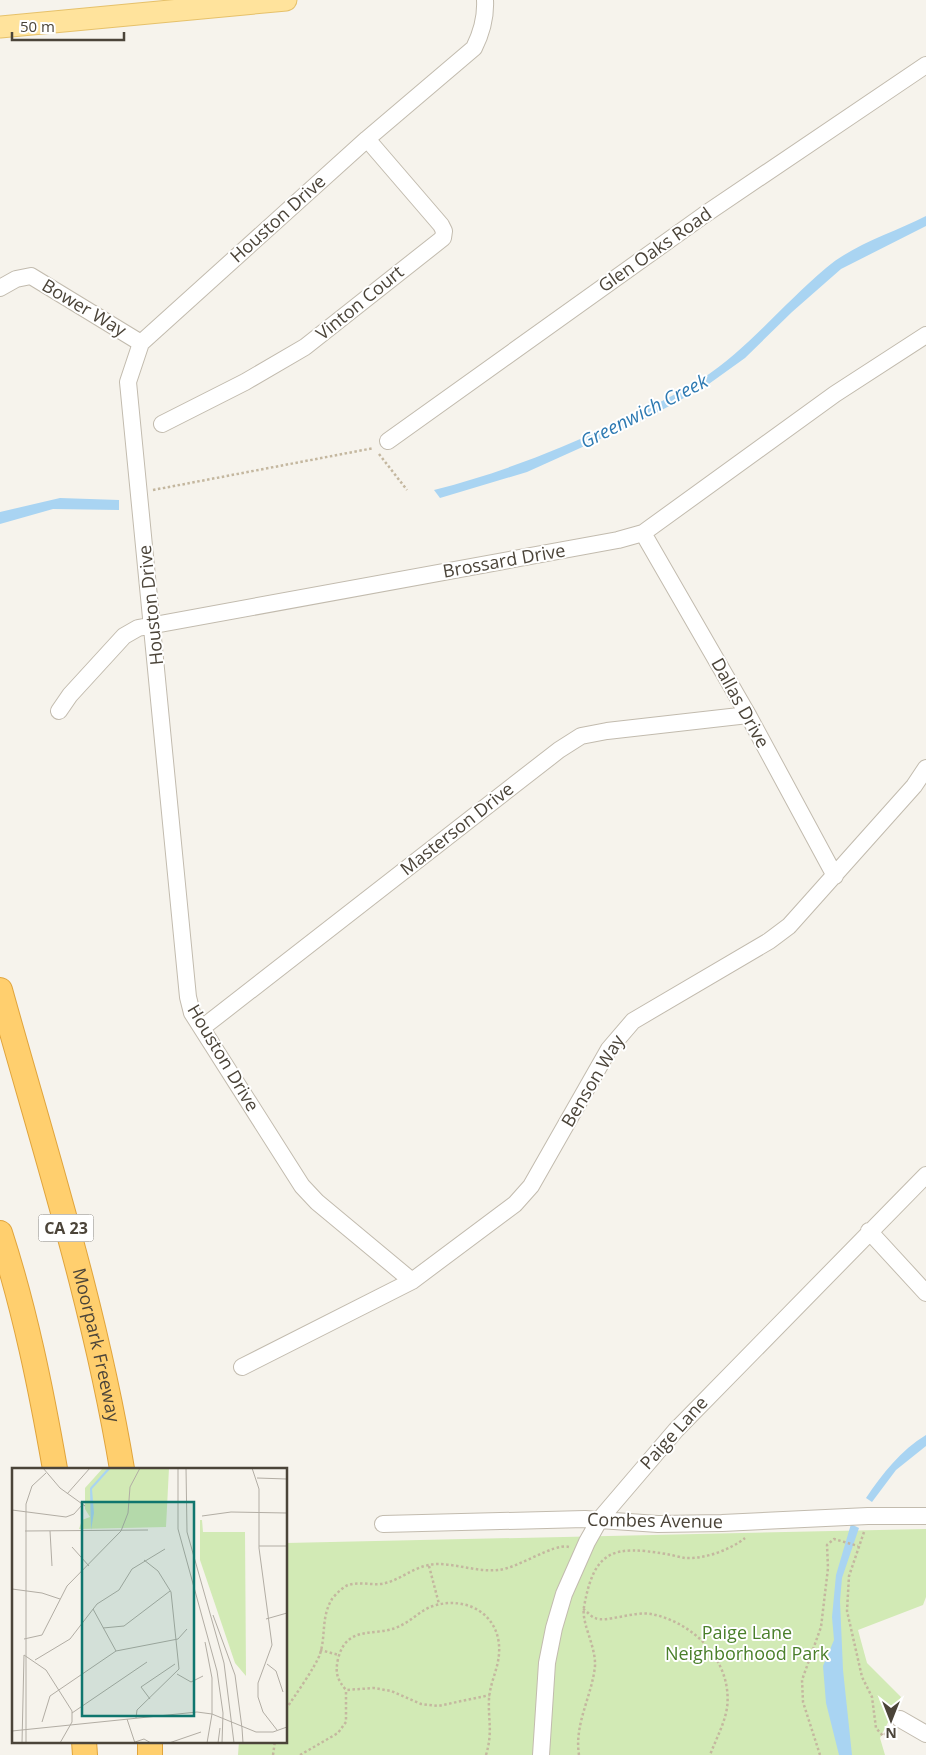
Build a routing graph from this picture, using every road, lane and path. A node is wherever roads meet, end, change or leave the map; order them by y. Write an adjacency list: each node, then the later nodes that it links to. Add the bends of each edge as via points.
1 (286, 0): 3 (main road)
2 (485, 0): 5 (street, Houston Drive, via 486,15 474,48)
3 (0, 27)
4 (926, 65): 10 (street, Glen Oaks Road, via 704,215)
5 (367, 139): 8 (street, Houston Drive); 9 (street, Vinton Court, via 441,225 443,238 306,347)
6 (0, 288): 8 (street, Bower Way, via 16,279 31,276)
7 (926, 334): 14 (street, Brossard Drive, via 835,394)
8 (141, 343): 13 (street, Houston Drive, via 128,382)
9 (162, 424)
10 (383, 443): 11 (path)
11 (372, 448): 12 (path); 13 (path)
12 (407, 490)
13 (140, 493): 15 (street, Houston Drive)
14 (643, 532): 15 (street, Brossard Drive, via 608,542); 17 (street, Dallas Drive)
15 (153, 625): 16 (street, Brossard Drive, via 138,628 124,636); 21 (street, Houston Drive, via 188,997 192,1013)
16 (58, 711)
17 (748, 715): 19 (street, Dallas Drive); 21 (street, Masterson Drive, via 607,730 581,736)
18 (926, 768): 19 (street, Benson Way)
19 (835, 876): 25 (street, Benson Way, via 802,913 769,941 633,1021 609,1049 531,1186 515,1204)
20 (0, 990): 29 (highway, Moorpark Freeway / CA 23, via 92,1322)
21 (202, 1028): 25 (street, Houston Drive, via 302,1186)
22 (926, 1175): 23 (street, Paige Lane)
23 (869, 1231): 26 (street); 32 (street, Paige Lane, via 676,1430)
24 (0, 1233): 28 (highway, via 39,1379)
25 (412, 1281): 27 (street, Benson Way)
26 (926, 1293)
27 (242, 1367)
28 (55, 1468)
29 (122, 1468)
30 (868, 1516): 31 (street, Combes Avenue); 32 (street, Combes Avenue, via 676,1523); 35 (path)
31 (926, 1516)
32 (600, 1519): 33 (street, Combes Avenue); 36 (street, Paige Lane)
33 (383, 1524)
34 (750, 1535): 39 (path, via 736,1545 707,1555 685,1558 638,1550 617,1551 600,1560)
35 (857, 1546): 45 (path, via 849,1576 846,1611 862,1677 872,1697 876,1728 883,1736); 58 (path, via 834,1539 827,1545 828,1568 820,1627 802,1680 803,1702)
36 (583, 1550): 37 (path, via 565,1546 525,1563 498,1570); 55 (street, Paige Lane, via 564,1594 547,1663)
37 (429, 1566): 38 (path); 40 (path, via 381,1584 346,1586 333,1597 325,1613)
38 (439, 1604): 41 (path, via 398,1627 358,1634 348,1640); 43 (path, via 456,1602 474,1607 492,1621 499,1639 499,1655)
39 (583, 1609): 56 (path, via 594,1647 595,1666 582,1718); 57 (path, via 594,1618 605,1620 627,1614 650,1614 678,1623 703,1640 717,1660 726,1682 727,1707)
40 (320, 1650): 41 (path); 44 (path)
41 (339, 1655): 42 (path, via 337,1679)
42 (346, 1690): 43 (path, via 374,1688 421,1704 438,1706); 53 (path, via 346,1722 338,1733)
43 (490, 1694): 54 (path, via 490,1742)
44 (288, 1707)
45 (900, 1719): 46 (street)
46 (924, 1729)
47 (84, 1742): 50 (highway)
48 (150, 1742): 51 (highway)
49 (275, 1742): 52 (path)
50 (85, 1755)
51 (150, 1755)
52 (273, 1755)
53 (300, 1755)
54 (486, 1755)
55 (541, 1755)
56 (579, 1755)
57 (710, 1755)
58 (820, 1755)

